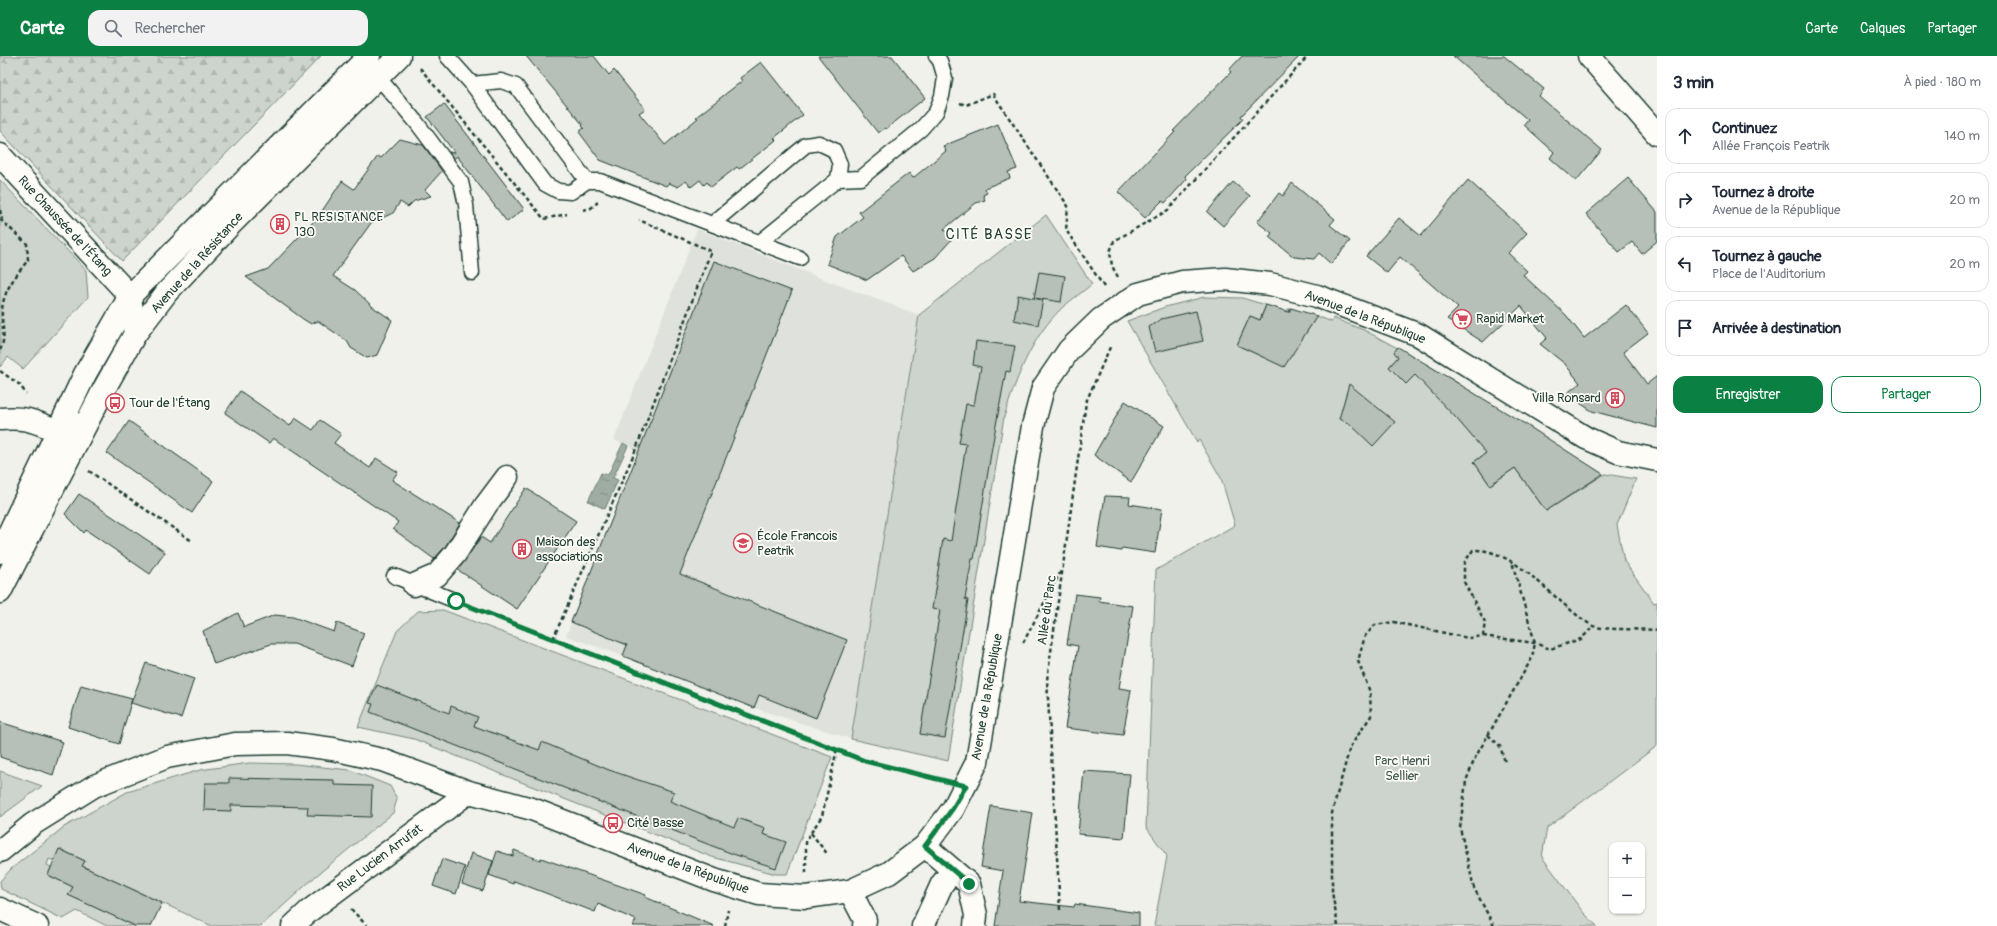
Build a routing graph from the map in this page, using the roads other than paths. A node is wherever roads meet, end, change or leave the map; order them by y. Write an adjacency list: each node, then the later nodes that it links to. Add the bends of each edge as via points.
1 (369, 56): 16 (street, Avenue de la Résistance)
2 (447, 56): 7 (lane)
3 (936, 56): 10 (lane, via 945,78 936,112 921,129 861,178)
4 (1589, 56): 8 (street)
5 (408, 61): 6 (street, Avenue de la Résistance)
6 (378, 77): 15 (lane, via 417,123 461,182 466,205); 17 (street, Avenue de la Résistance, via 231,224 167,292)
7 (472, 84): 11 (lane, via 501,81 516,86); 11 (lane, via 545,184 558,191 571,192)
8 (1657, 134)
9 (0, 155): 16 (street, Rue Chaussée de l'Étang)
10 (838, 179): 12 (lane, via 840,164 834,150 819,143 806,145); 13 (lane)
11 (587, 181): 12 (lane, via 600,182)
12 (712, 224): 13 (lane)
13 (760, 242): 14 (lane)
14 (800, 258)
15 (472, 273)
16 (130, 296): 17 (street); 20 (street, Avenue de la Résistance, via 85,374)
17 (135, 334): 18 (street, Avenue de la Résistance)
18 (89, 418): 20 (street); 26 (street, Avenue de la Résistance)
19 (0, 419): 20 (street, via 21,417)
20 (58, 431): 23 (street, Avenue de la Résistance)
21 (1657, 460): 29 (street, Avenue de la République, via 1618,452 1586,438 1419,335 1317,296 1270,284 1225,279 1182,282 1138,294 1101,319 1069,350 1043,388 1033,426 977,762 953,808)
22 (507, 477): 25 (street, via 455,554 437,575)
23 (0, 552)
24 (394, 576): 25 (lane)
25 (414, 584): 27 (lane)
26 (0, 592)
27 (456, 601)
28 (469, 792): 30 (street, Avenue de la République, via 382,760 333,749 287,743 235,744 167,757 94,786 33,824); 32 (street, Avenue de la République, via 532,809 714,880 759,894 806,897); 35 (street, Rue Lucien Arrufat, via 309,911)
29 (925, 846): 31 (street); 32 (street, Avenue de la République, via 889,873)
30 (0, 851)
31 (953, 870): 37 (street, via 942,884); 38 (street, via 969,884 976,915)
32 (850, 891): 36 (street, via 865,920)
33 (0, 909): 34 (street)
34 (37, 926)
35 (293, 926)
36 (864, 926)
37 (923, 926)
38 (975, 926)

